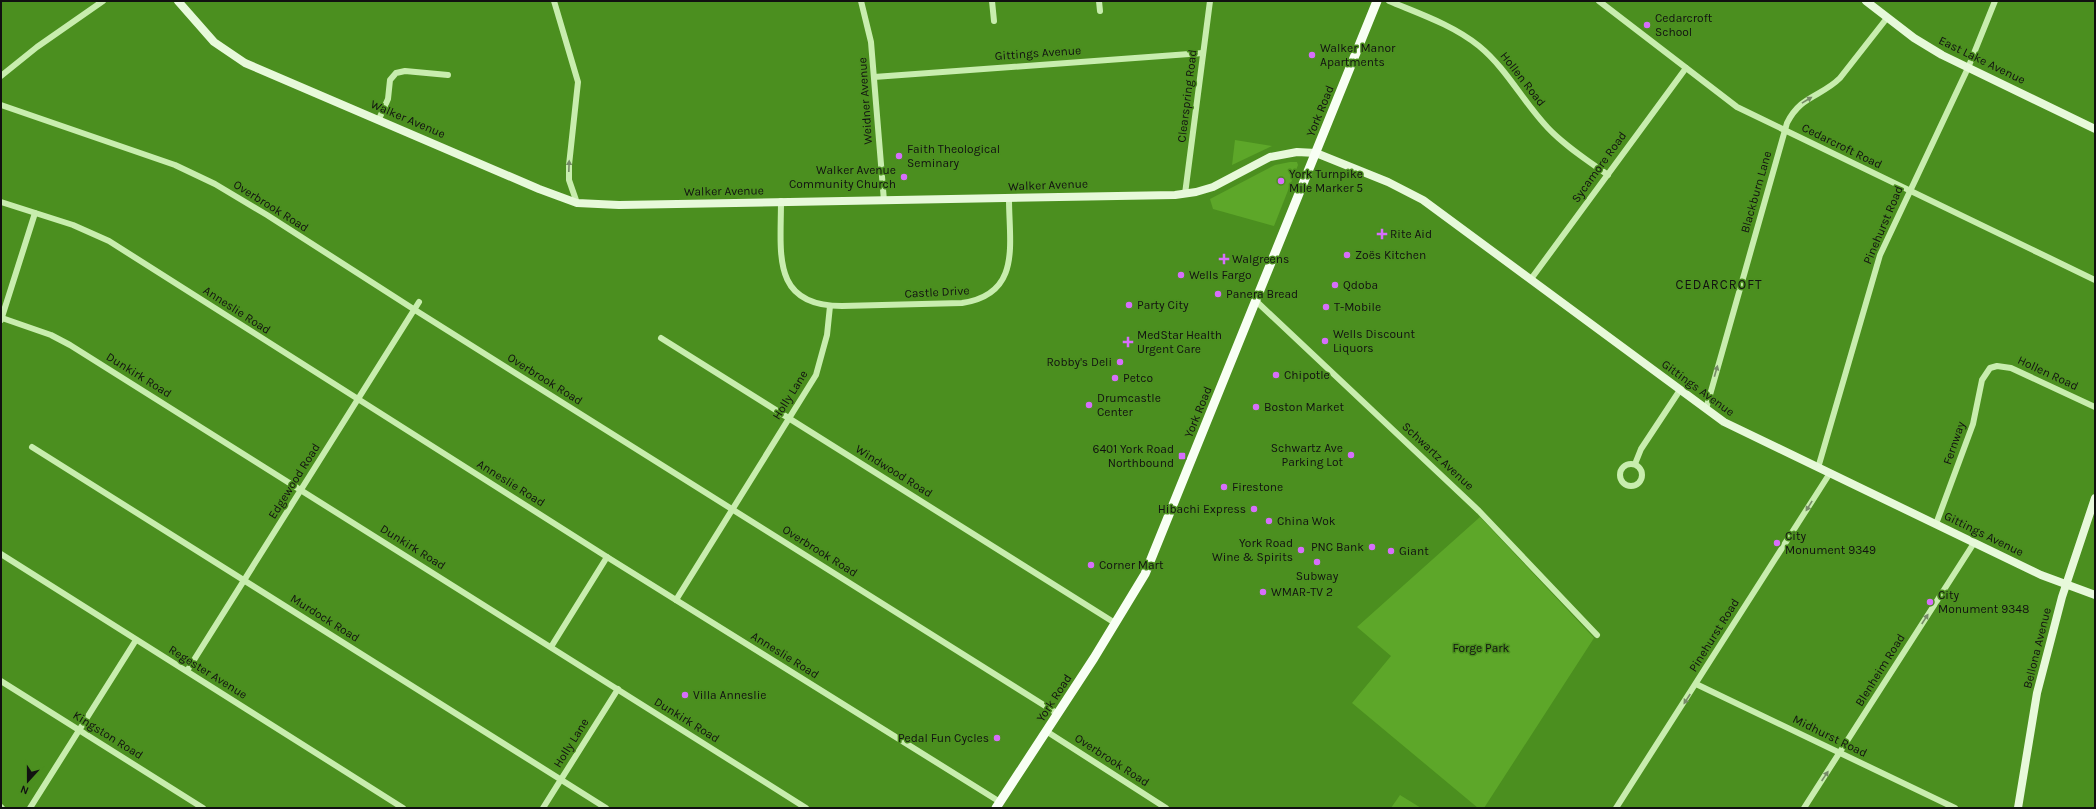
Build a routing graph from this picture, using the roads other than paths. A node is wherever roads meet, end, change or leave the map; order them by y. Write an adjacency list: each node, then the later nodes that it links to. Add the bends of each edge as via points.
1 (104, 1): 19 (street, via 37,47)
2 (178, 1): 23 (street, Walker Avenue, via 214,42 234,57)
3 (554, 1): 34 (street, one-way to 3, via 569,180 569,165 578,82)
4 (861, 1): 21 (street, Weidner Avenue, via 870,32)
5 (992, 1): 15 (street)
6 (1099, 1): 13 (street)
7 (1210, 1): 16 (street, Clearspring Road)
8 (1377, 1): 26 (main road, York Road)
9 (1389, 1): 27 (street, Hollen Road, via 1451,27 1479,46 1508,75 1548,128)
10 (1600, 1): 17 (street, Cedarcroft Road)
11 (1866, 1): 14 (street, East Lake Avenue)
12 (1995, 1): 18 (street, Pinehurst Road)
13 (1100, 11)
14 (1887, 18): 18 (street, East Lake Avenue, via 1928,47); 25 (street, Blackburn Lane, one-way to 14, via 1796,109 1836,82)
15 (994, 21)
16 (1204, 53): 21 (street, Gittings Avenue); 29 (street, Clearspring Road)
17 (1686, 68): 25 (street, Cedarcroft Road, via 1737,107); 27 (street, Sycamore Road)
18 (1968, 68): 24 (street, East Lake Avenue); 28 (street, Pinehurst Road)
19 (1, 76)
20 (448, 76): 23 (street, via 405,71 396,73 390,80 388,99)
21 (874, 77): 32 (street, Weidner Avenue)
22 (1, 105): 41 (street, Overbrook Road, via 175,165 203,178 267,215)
23 (379, 119): 34 (street, Walker Avenue, via 539,190)
24 (2095, 129)
25 (1785, 130): 28 (street, Cedarcroft Road); 48 (street, Blackburn Lane, one-way to 25)
26 (1316, 153): 29 (street, Walker Avenue, via 1277,154 1213,187); 36 (street, Gittings Avenue, via 1406,190); 38 (main road, York Road)
27 (1608, 175): 36 (street, Sycamore Road)
28 (1909, 190): 37 (street, Cedarcroft Road); 52 (street, Pinehurst Road, via 1875,269)
29 (1185, 194): 30 (street, Walker Avenue)
30 (1009, 199): 32 (street, Walker Avenue); 40 (street, Castle Drive, via 1009,264 1005,277 988,295 976,301 962,302)
31 (781, 201): 32 (street, Walker Avenue); 34 (street, Walker Avenue, via 619,205); 40 (street, via 781,253 788,283 806,299)
32 (884, 201)
33 (1, 202): 35 (street, Anneslie Road)
34 (577, 203)
35 (35, 213): 42 (street); 46 (street, Anneslie Road, via 73,225 109,241)
36 (1531, 279): 45 (street, Gittings Avenue)
37 (2095, 280)
38 (1256, 301): 65 (main road, York Road, via 1148,569); 66 (street, Schwartz Avenue, via 1479,511)
39 (419, 302): 41 (street, Edgewood Road)
40 (830, 306): 49 (street, Holly Lane, via 827,335 819,368)
41 (415, 310): 46 (street, Edgewood Road); 56 (street, Overbrook Road)
42 (2, 320): 54 (street, Dunkirk Road, via 52,335 70,345)
43 (661, 338): 49 (street, Windwood Road)
44 (1990, 368): 47 (street, Hollen Road, via 2011,368); 57 (street, Fernway, via 1982,380 1973,424)
45 (1680, 390): 48 (street, Gittings Avenue); 51 (street, via 1641,449)
46 (358, 399): 54 (street, Edgewood Road); 60 (street, Anneslie Road)
47 (2095, 407)
48 (1706, 409): 52 (street, Gittings Avenue, via 1724,422)
49 (789, 418): 56 (street, Holly Lane); 65 (street, Windwood Road)
50 (32, 447): 61 (street, Murdock Road)
51 (1635, 464)
52 (1818, 468): 53 (street, Gittings Avenue)
53 (1830, 473): 57 (street, Gittings Avenue); 71 (street, Pinehurst Road, one-way to 71)
54 (302, 490): 61 (street, Edgewood Road); 68 (street, Dunkirk Road)
55 (2095, 498): 62 (street, Bellona Avenue)
56 (732, 509): 64 (street, Holly Lane); 73 (street, Overbrook Road)
57 (1936, 524): 58 (street, Gittings Avenue)
58 (1974, 543): 62 (street, Gittings Avenue); 76 (street, Blenheim Road, one-way to 58)
59 (1, 554): 67 (street, Regester Avenue)
60 (607, 557): 64 (street, Anneslie Road); 68 (street)
61 (244, 580): 69 (street, Edgewood Road); 77 (street, Murdock Road)
62 (2066, 585): 63 (street, Gittings Avenue); 89 (street, Bellona Avenue, via 2034,707)
63 (2095, 595)
64 (676, 600): 78 (street, Anneslie Road)
65 (1115, 623): 73 (main road, York Road)
66 (1597, 635)
67 (136, 640): 69 (street, Regester Avenue); 74 (street)
68 (551, 647): 72 (street, Dunkirk Road)
69 (187, 671): 81 (street, Regester Avenue)
70 (1, 681): 74 (street, Kingston Road)
71 (1696, 684): 76 (street, Midhurst Road); 86 (street, Pinehurst Road, one-way to 86)
72 (618, 689): 77 (street, Holly Lane); 84 (street, Dunkirk Road)
73 (1058, 714): 75 (main road, York Road)
74 (79, 730): 79 (street); 80 (street, Kingston Road)
75 (1046, 731): 78 (main road, York Road); 85 (street, Overbrook Road)
76 (1840, 753): 87 (street, Blenheim Road, one-way to 76); 88 (street, Midhurst Road)
77 (561, 780): 82 (street, Holly Lane); 83 (street, Murdock Road)
78 (998, 805)
79 (30, 808)
80 (203, 808)
81 (403, 808)
82 (543, 808)
83 (606, 808)
84 (806, 808)
85 (1166, 808)
86 (1616, 808)
87 (1804, 808)
88 (1955, 808)
89 (2018, 808)

